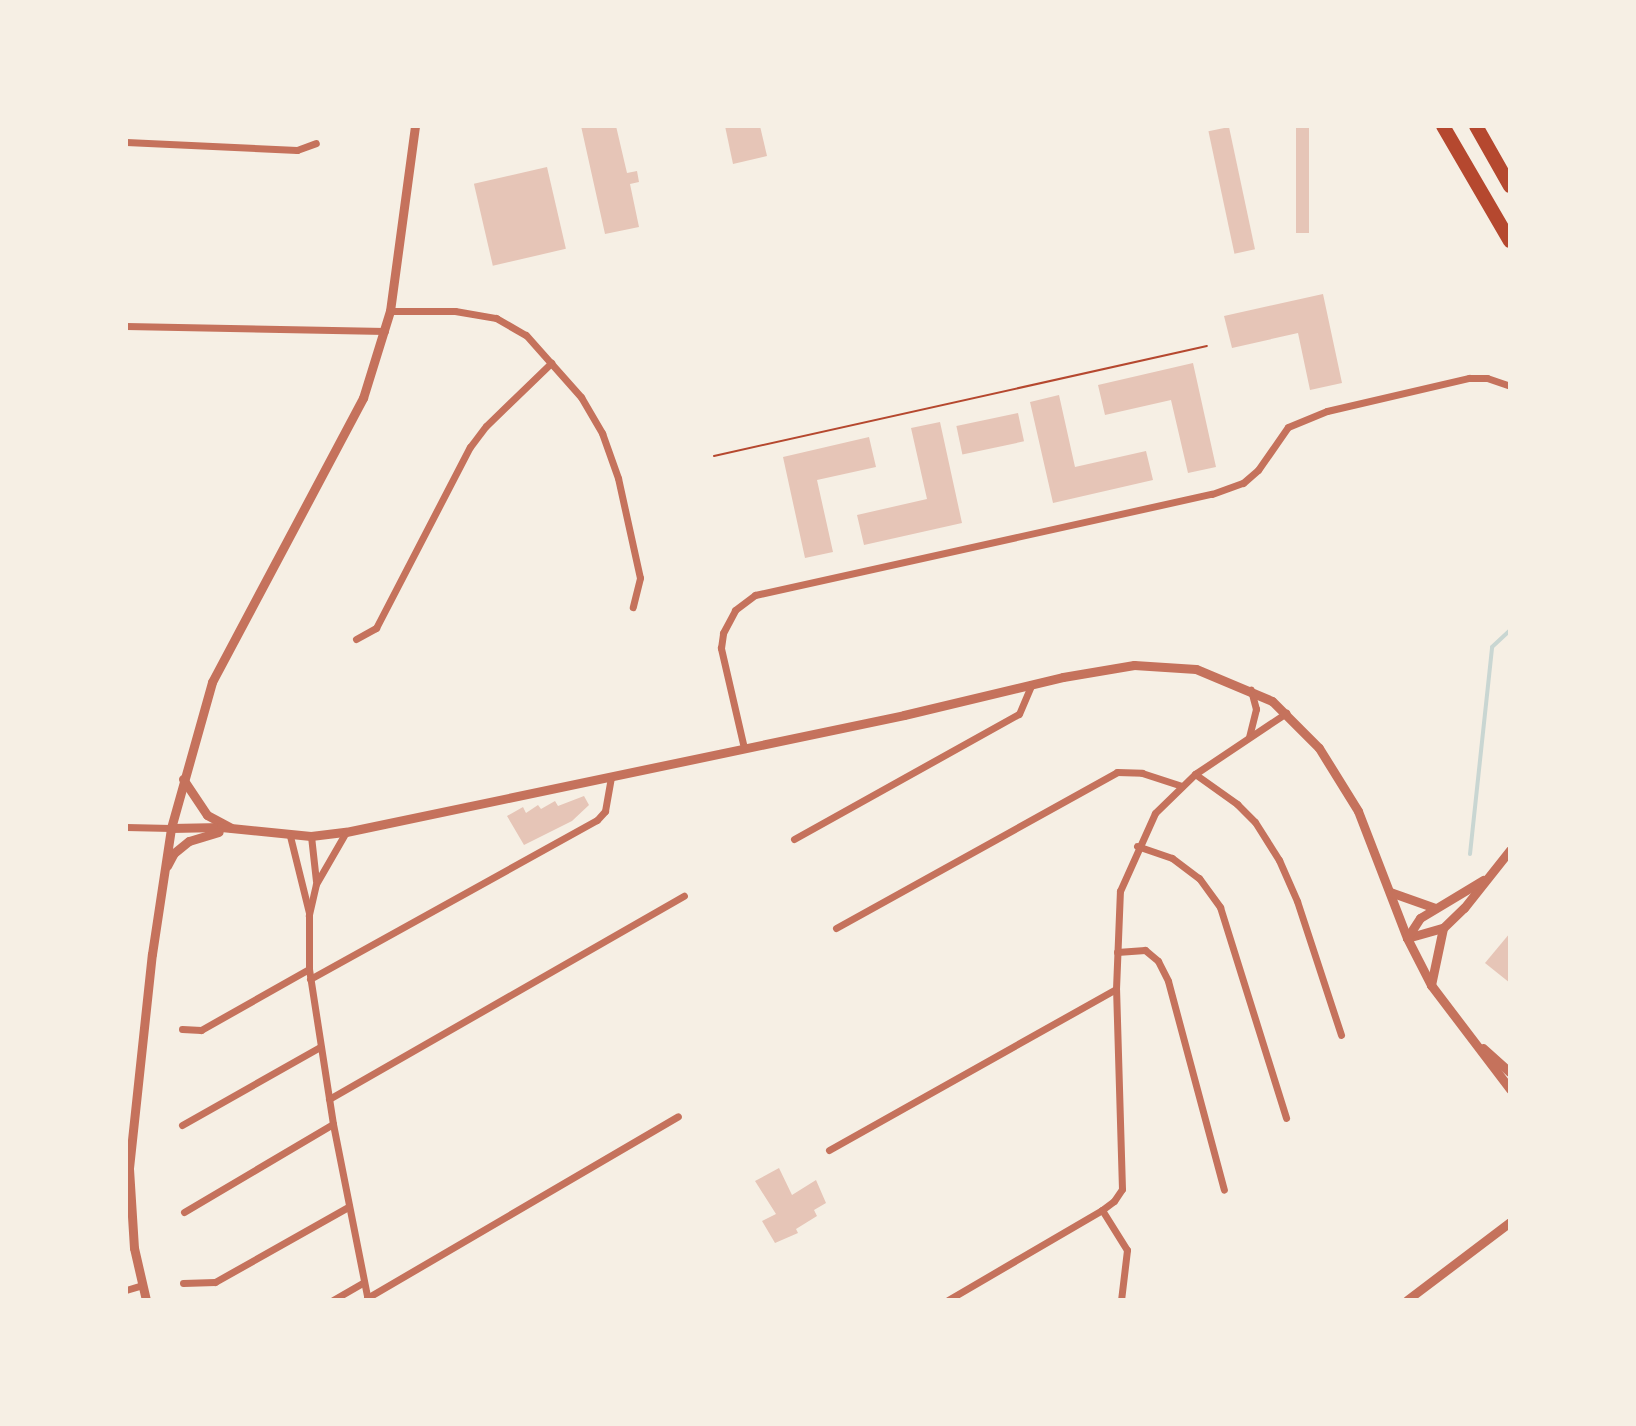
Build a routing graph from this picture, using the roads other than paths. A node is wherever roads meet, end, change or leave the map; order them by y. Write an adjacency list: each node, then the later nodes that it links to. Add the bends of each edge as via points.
1 (415, 126): 8 (street)
2 (1443, 126): 7 (highway)
3 (1476, 126): 6 (highway)
4 (126, 142): 5 (street, via 297,150)
5 (316, 143)
6 (1510, 186)
7 (1510, 241)
8 (390, 311): 10 (street); 11 (street, via 455,311 496,318 526,335)
9 (126, 326): 10 (street)
10 (385, 331): 22 (street, via 361,403 212,682)
11 (551, 363): 13 (street, via 581,397 613,459 640,578); 14 (street, via 470,447 376,628)
12 (1510, 386): 19 (street, via 1469,378 1313,415 1288,427 1243,483 1212,494 755,595 735,610 721,648)
13 (633, 607)
14 (356, 639)
15 (1031, 686): 16 (street, via 1134,665 1172,665); 19 (street); 30 (street, via 1019,714)
16 (1251, 690): 17 (street); 18 (street, via 1256,709)
17 (1286, 713): 18 (street); 37 (street, via 1343,784)
18 (1249, 737): 20 (street)
19 (744, 748): 21 (street)
20 (1195, 774): 23 (street); 51 (street, via 1255,822 1279,860)
21 (611, 777): 27 (street); 46 (street, via 605,811 597,820)
22 (183, 779): 25 (street); 26 (street, via 207,815)
23 (1182, 786): 32 (street, via 1155,813); 41 (street, via 1142,773 1117,772)
24 (126, 827): 25 (street)
25 (171, 828): 26 (street); 31 (street); 34 (street)
26 (236, 830): 28 (street); 31 (street)
27 (346, 832): 29 (street); 36 (street)
28 (290, 836): 29 (street); 40 (street)
29 (311, 836): 36 (street)
30 (794, 839)
31 (189, 841): 34 (street)
32 (1137, 846): 44 (street, via 1120,891); 57 (street, via 1172,858 1199,878 1220,907)
33 (1510, 850): 35 (street)
34 (163, 872): 68 (street, via 129,1168)
35 (1486, 879): 39 (street); 42 (street)
36 (316, 884): 40 (street)
37 (1390, 892): 39 (street); 43 (street)
38 (684, 896): 55 (street)
39 (1435, 908): 43 (street, via 1420,918)
40 (309, 915): 45 (street)
41 (836, 928)
42 (1443, 928): 43 (street); 47 (street)
43 (1407, 938): 47 (street)
44 (1117, 952): 48 (street); 61 (street, via 1145,950 1168,981)
45 (309, 969): 46 (street); 49 (street, via 201,1030)
46 (310, 979): 52 (street)
47 (1431, 985): 50 (street)
48 (1116, 989): 60 (street); 63 (street, via 1122,1189)
49 (182, 1029)
50 (1463, 1029): 53 (street); 54 (street)
51 (1341, 1035)
52 (320, 1047): 55 (street); 59 (street)
53 (1510, 1072)
54 (1510, 1089)
55 (329, 1099): 58 (street)
56 (678, 1116): 70 (street)
57 (1286, 1118)
58 (333, 1124): 62 (street); 64 (street)
59 (182, 1125)
60 (829, 1150)
61 (1224, 1190)
62 (348, 1207): 66 (street, via 215,1282); 67 (street)
63 (1102, 1210): 73 (street); 74 (street, via 1127,1250)
64 (184, 1212)
65 (1510, 1222): 75 (street)
66 (183, 1283)
67 (363, 1283): 70 (street); 72 (street)
68 (142, 1285): 69 (street); 71 (street)
69 (126, 1290)
70 (368, 1299)
71 (146, 1300)
72 (333, 1300)
73 (948, 1300)
74 (1121, 1300)
75 (1407, 1300)

